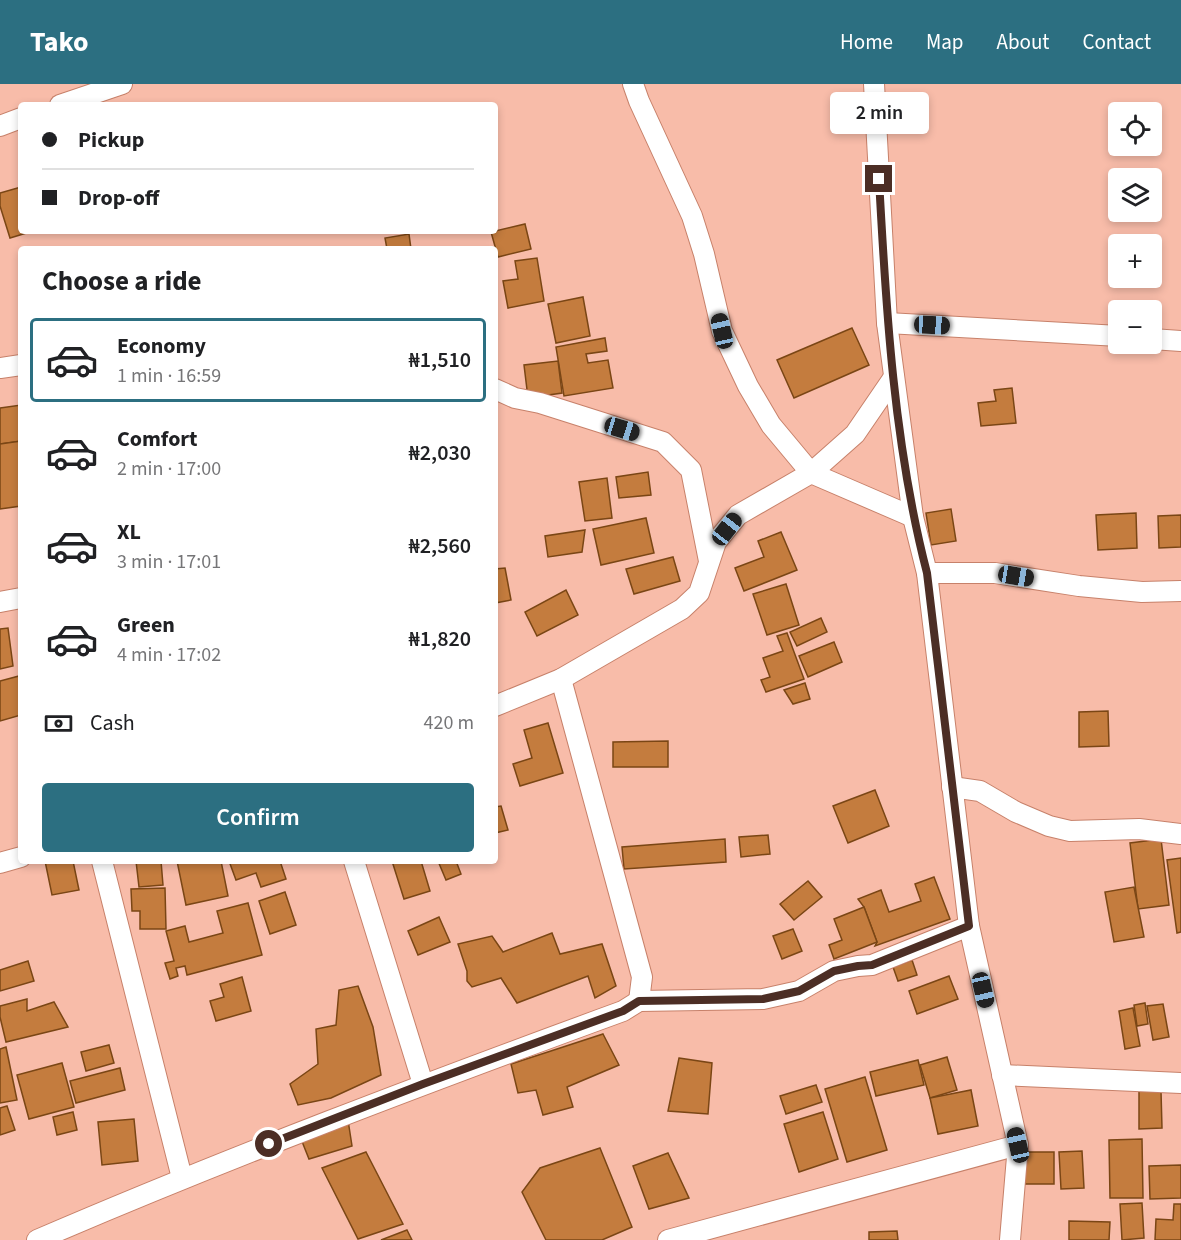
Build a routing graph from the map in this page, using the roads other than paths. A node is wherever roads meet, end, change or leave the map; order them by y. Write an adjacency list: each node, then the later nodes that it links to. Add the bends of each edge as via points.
1 (122, 84): 4 (street)
2 (633, 84): 15 (street, via 692,216 722,331 771,425)
3 (874, 84): 7 (street)
4 (69, 102)
5 (18, 119): 6 (street)
6 (0, 126)
7 (887, 323): 8 (street); 13 (street)
8 (1108, 335)
9 (1162, 340): 10 (street)
10 (1181, 341)
11 (18, 365): 12 (street)
12 (0, 368)
13 (894, 377): 15 (street, via 855,434); 16 (street)
14 (498, 391): 17 (street, via 663,442 691,470)
15 (811, 473): 16 (street); 17 (street, via 738,515 716,542)
16 (913, 517): 18 (street)
17 (709, 563): 22 (street, via 699,593 682,609)
18 (927, 573): 19 (street, via 995,573 1079,586); 24 (street)
19 (1181, 591)
20 (18, 599): 21 (street)
21 (0, 602)
22 (561, 679): 23 (street); 31 (street, via 642,977)
23 (498, 705)
24 (952, 787): 25 (street, via 980,791 1016,812 1070,831 1139,829); 30 (street)
25 (1181, 834)
26 (18, 858): 27 (street)
27 (0, 863)
28 (103, 864): 36 (street)
29 (355, 864): 34 (street)
30 (969, 926): 31 (street, via 872,965 834,971 799,991 763,999); 32 (street)
31 (639, 1001): 34 (street, via 623,1011)
32 (1002, 1075): 33 (street); 35 (street)
33 (1181, 1083)
34 (423, 1084): 36 (street)
35 (1018, 1145): 38 (street); 39 (street)
36 (182, 1178): 37 (street)
37 (37, 1240)
38 (668, 1240)
39 (1010, 1240)

